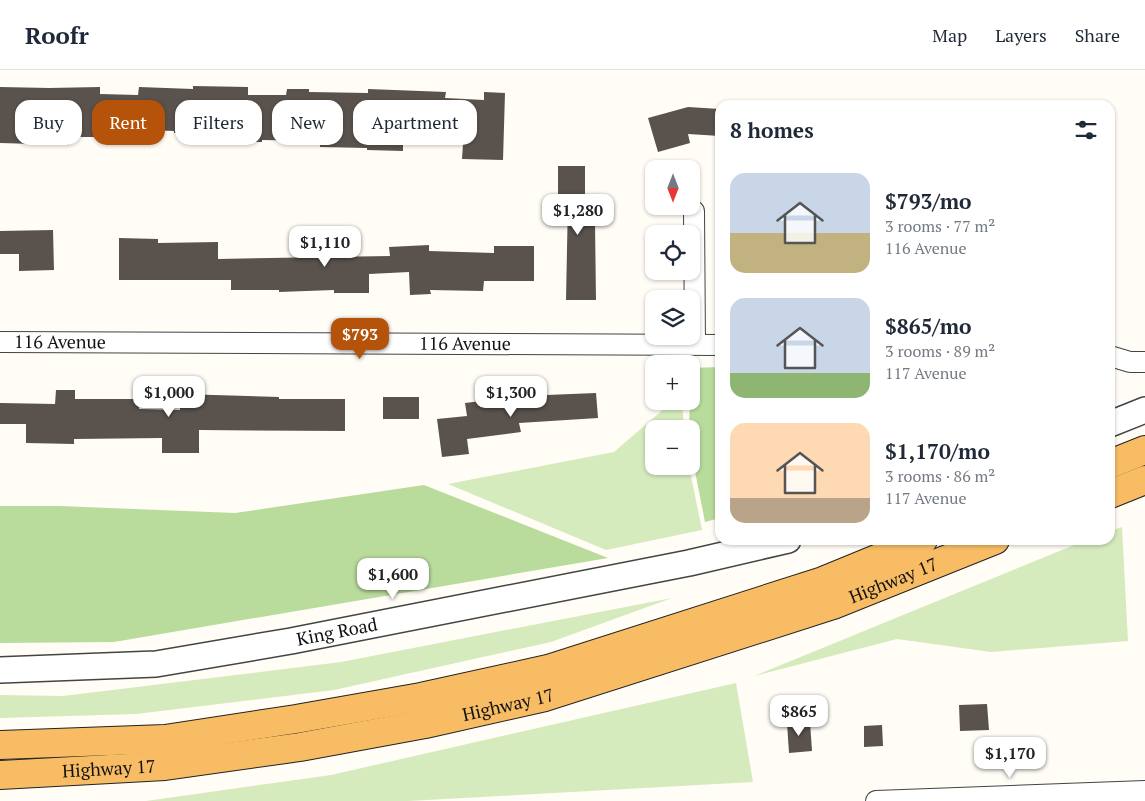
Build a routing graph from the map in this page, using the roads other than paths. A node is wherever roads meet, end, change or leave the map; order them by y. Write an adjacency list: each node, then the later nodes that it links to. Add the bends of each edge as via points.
1 (694, 215): 2 (street)
2 (695, 290)
3 (0, 342): 4 (street, 116 Avenue)
4 (645, 344)
5 (700, 344): 6 (street, 116 Avenue)
6 (715, 345)
7 (1115, 358): 8 (street)
8 (1145, 362)
9 (1145, 410): 10 (street)
10 (1115, 422)
11 (1145, 450): 12 (highway)
12 (1115, 462)
13 (1145, 480): 14 (highway)
14 (1115, 492)
15 (766, 545): 18 (street, King Road, via 291,641 156,664)
16 (911, 545): 19 (highway, Highway 17, via 823,581 548,669 421,698 165,738)
17 (983, 545): 20 (highway, Highway 17, via 833,605 545,697 426,724 232,757 165,766)
18 (0, 670)
19 (0, 745)
20 (0, 775)
21 (1145, 791): 22 (street)
22 (876, 801)

